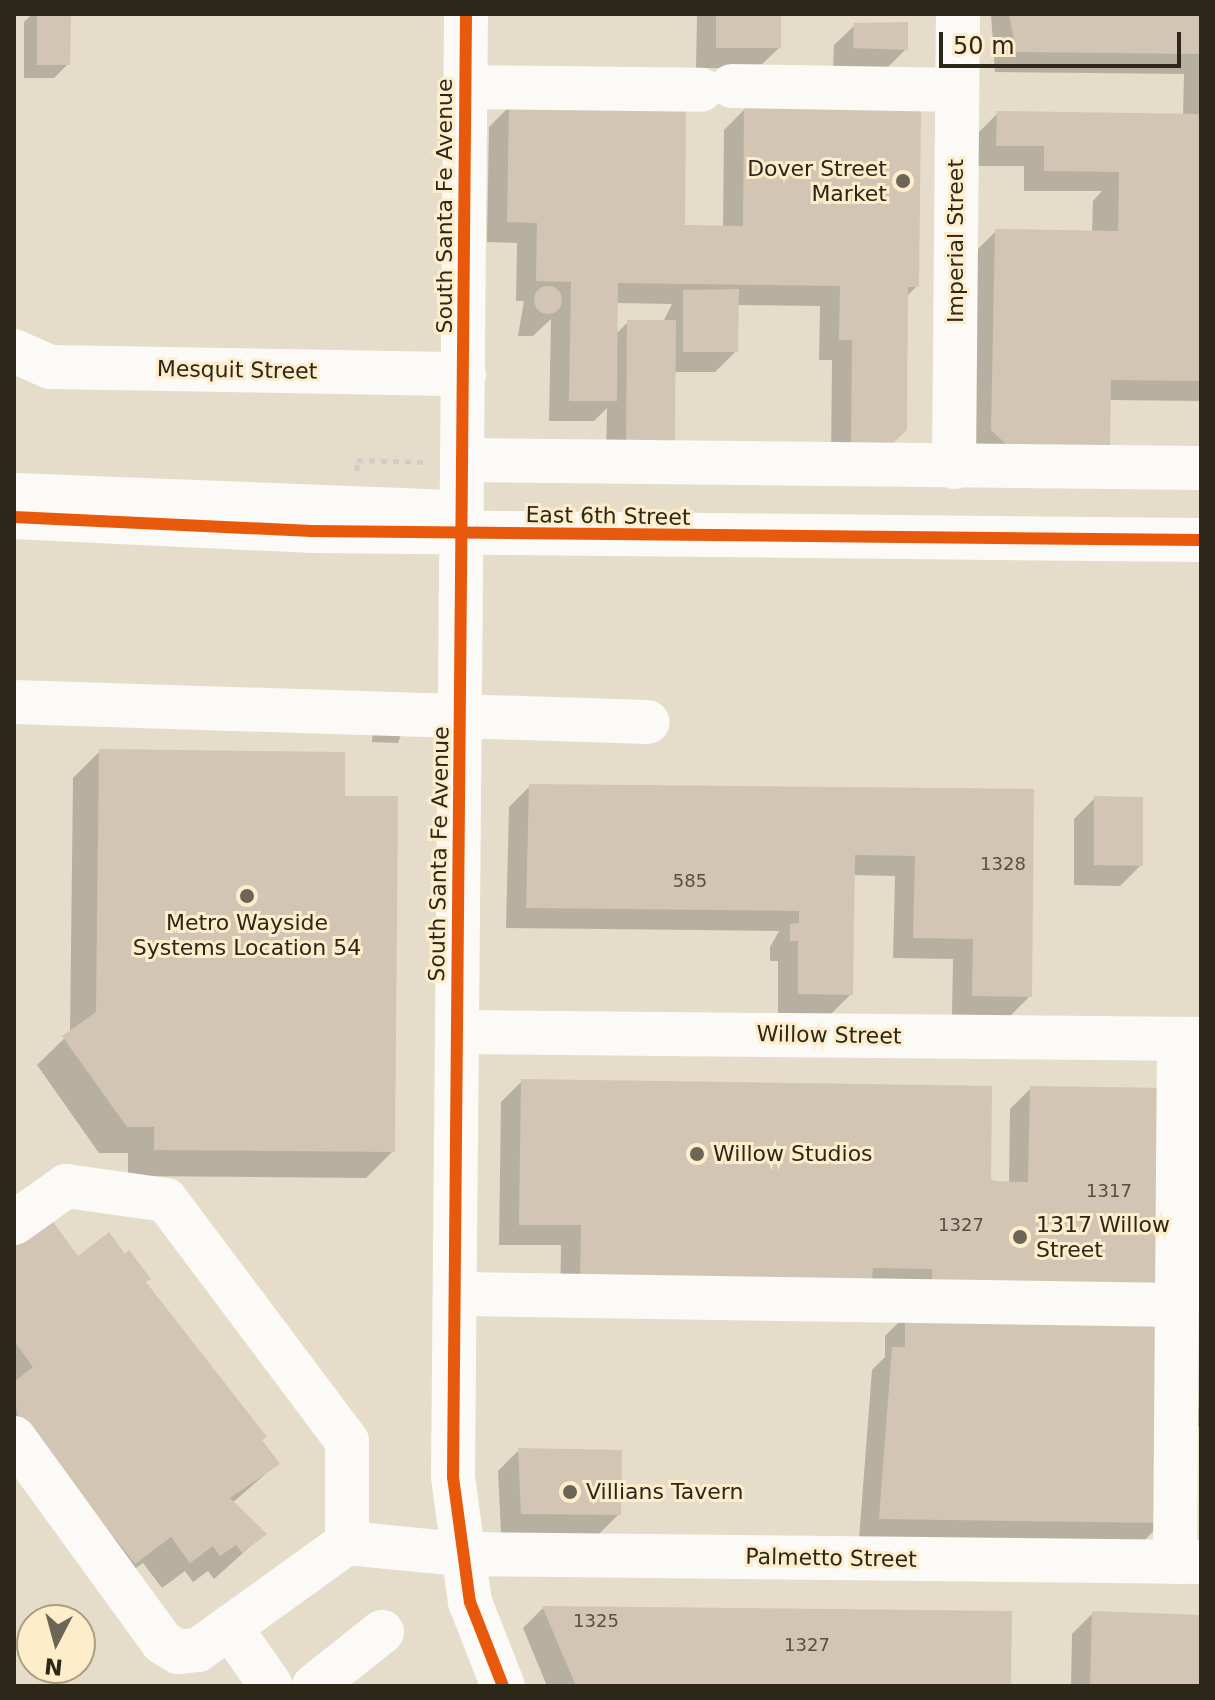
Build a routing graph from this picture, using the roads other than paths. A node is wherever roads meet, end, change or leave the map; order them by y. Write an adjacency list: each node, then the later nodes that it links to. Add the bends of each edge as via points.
1 (466, 14): 3 (street, South Santa Fe Avenue)
2 (958, 14): 4 (street, Imperial Street)
3 (466, 87): 4 (street); 6 (street, South Santa Fe Avenue)
4 (957, 90): 8 (street, Imperial Street)
5 (14, 351): 6 (street, Mesquit Street, via 50,367)
6 (464, 374): 7 (street, South Santa Fe Avenue)
7 (451, 462): 8 (street); 11 (street, South Santa Fe Avenue)
8 (954, 467): 9 (street)
9 (1201, 468)
10 (14, 495): 11 (street)
11 (462, 513): 15 (street, South Santa Fe Avenue)
12 (14, 517): 13 (street, East 6th Street, via 624,537)
13 (1201, 540)
14 (14, 702): 15 (street)
15 (460, 719): 16 (street); 17 (street, South Santa Fe Avenue)
16 (648, 722)
17 (457, 1032): 18 (street, Willow Street); 20 (street, South Santa Fe Avenue)
18 (1190, 1039): 21 (street)
19 (14, 1223): 23 (street, via 66,1186 166,1200 347,1441)
20 (459, 1294): 21 (street); 24 (street, South Santa Fe Avenue, via 453,1477)
21 (1178, 1305): 25 (street)
22 (14, 1438): 26 (street, via 169,1649 198,1650)
23 (347, 1543): 24 (street, Palmetto Street); 26 (street)
24 (460, 1554): 25 (street, Palmetto Street); 30 (street, South Santa Fe Avenue, via 483,1646)
25 (1188, 1562)
26 (230, 1627): 28 (street)
27 (382, 1632): 29 (street)
28 (271, 1686)
29 (314, 1686)
30 (503, 1686)

